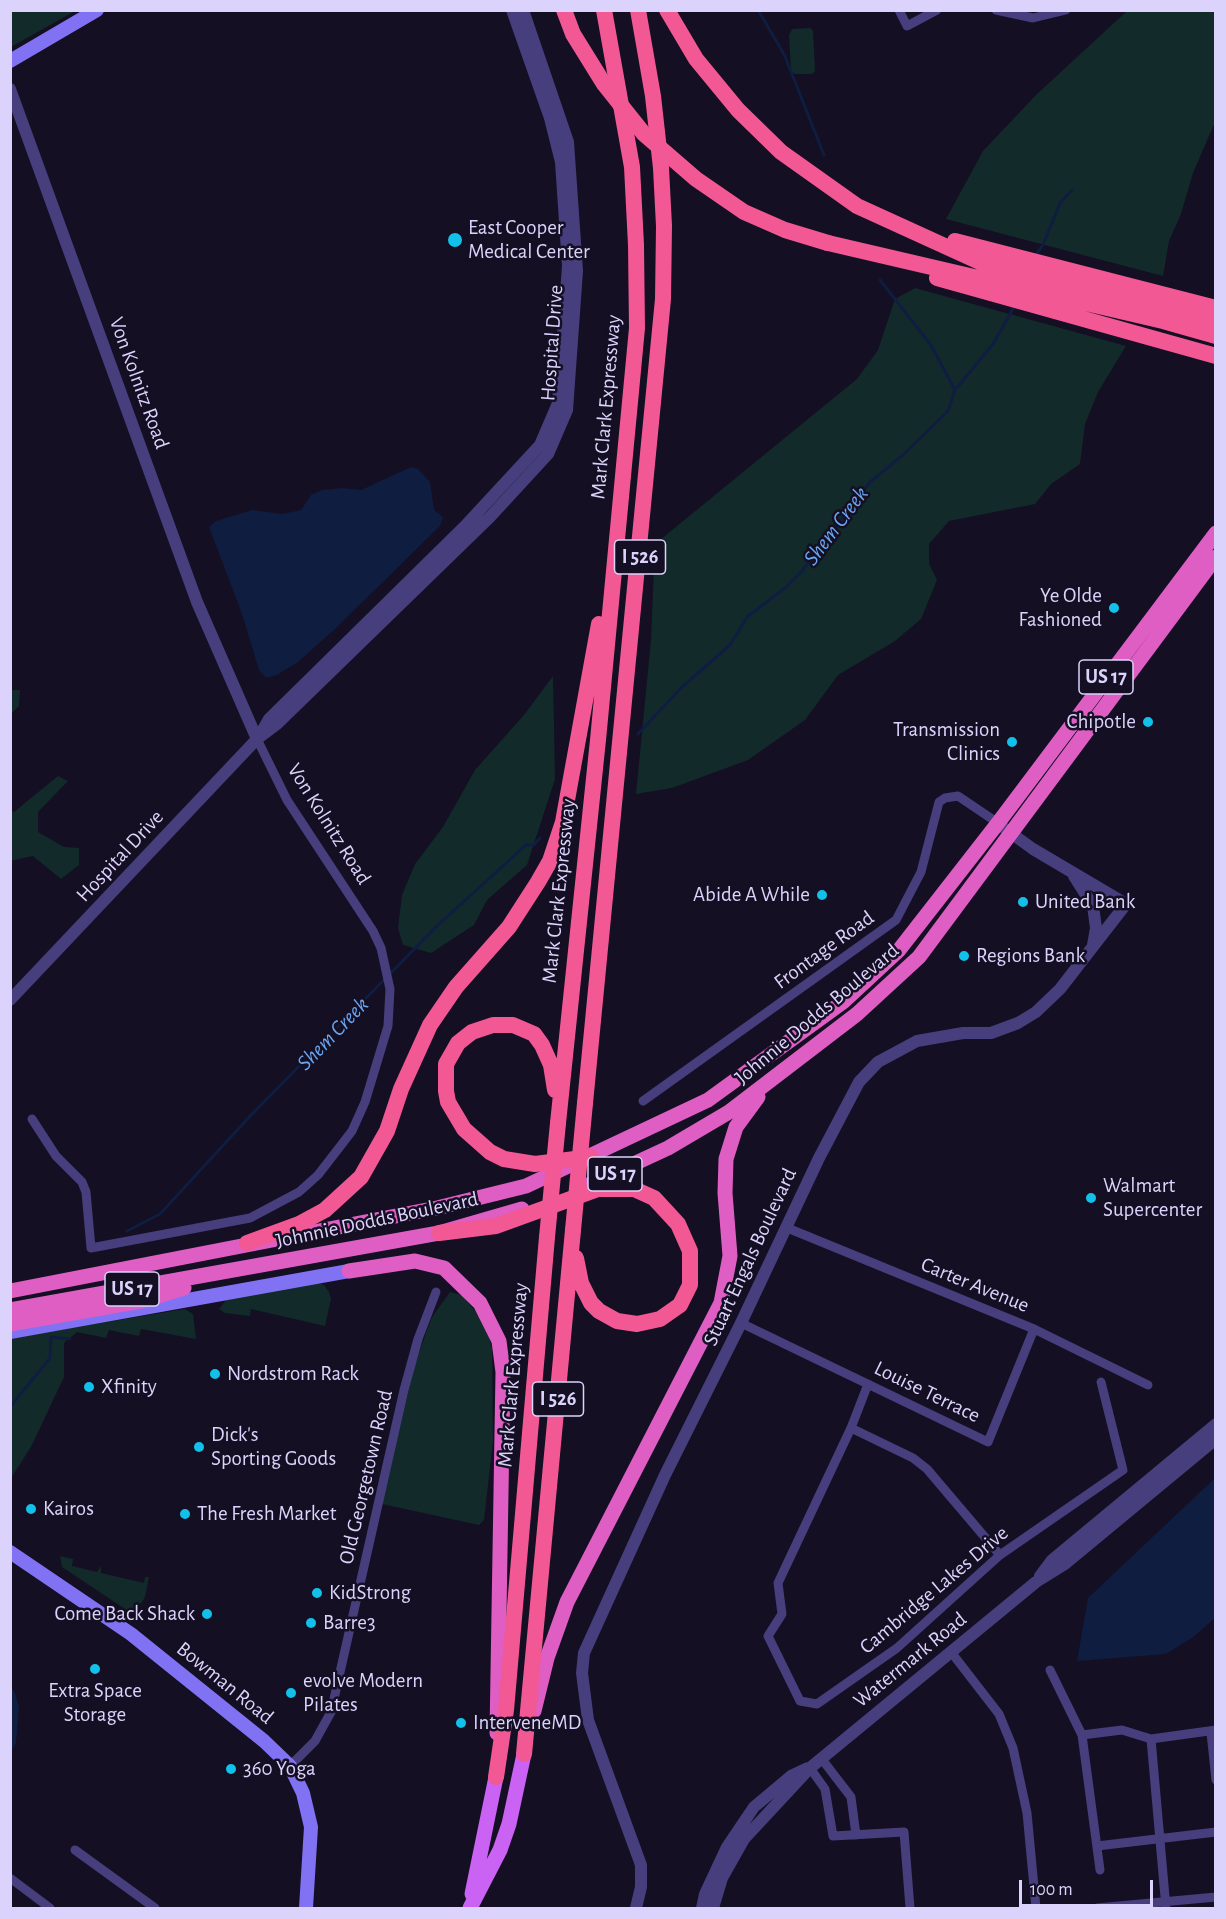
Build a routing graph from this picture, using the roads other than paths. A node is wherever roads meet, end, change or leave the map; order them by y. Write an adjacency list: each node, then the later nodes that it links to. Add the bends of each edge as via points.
1 (97, 10): 12 (main road)
2 (512, 10): 24 (street, Hospital Drive, via 550,118 561,162 567,266 558,403 540,446 465,526 269,719)
3 (523, 10): 24 (street, Hospital Drive, via 568,142 577,271 567,410 549,454 490,517)
4 (564, 10): 15 (highway, bridge, via 573,34 604,84 644,134 696,179 744,212)
5 (604, 10): 21 (highway, Mark Clark Expressway / I 526, via 627,130 636,245 637,328)
6 (638, 10): 36 (highway, I 526, bridge, via 661,168 663,298)
7 (667, 10): 14 (highway, via 709,76 768,141 828,188)
8 (899, 10): 9 (street, via 907,26)
9 (937, 10)
10 (996, 10): 11 (street, via 1033,18)
11 (1066, 10)
12 (10, 61)
13 (10, 89): 24 (street, Von Kolnitz Road, via 197,602)
14 (900, 228): 16 (highway); 17 (highway, via 982,262)
15 (834, 245): 17 (highway); 20 (highway, via 904,269)
16 (1215, 308)
17 (1165, 314): 18 (highway); 19 (highway)
18 (1215, 322)
19 (1215, 336)
20 (1215, 356)
21 (623, 472): 33 (highway, Mark Clark Expressway / I 526); 38 (highway, via 569,793 550,861 509,927 456,987 430,1024 414,1055 378,1151 361,1177 325,1210)
22 (1215, 533): 25 (highway, US 17)
23 (1215, 557): 26 (highway, US 17)
24 (257, 739): 29 (street, Hospital Drive); 32 (street, Von Kolnitz Road, via 287,800 381,948 390,989 388,1026 352,1131 305,1186 250,1218 91,1248 82,1182 56,1156)
25 (998, 823): 26 (street, Stuart Engals Boulevard); 31 (street, Frontage Road, via 958,796 939,802 921,872 896,920); 34 (highway, Johnnie Dodds Boulevard / US 17, via 898,950 843,1002 708,1100)
26 (1011, 833): 27 (street, Stuart Engals Boulevard); 30 (highway, Johnnie Dodds Boulevard / US 17, via 919,957 857,1014)
27 (1072, 872): 28 (street, via 1093,906); 28 (street, Stuart Engals Boulevard, via 1126,903)
28 (1093, 947): 35 (street, Stuart Engals Boulevard, via 1060,989 1018,1023 991,1032 917,1041 878,1062 859,1082)
29 (10, 1000)
30 (774, 1079): 37 (highway, Johnnie Dodds Boulevard / US 17, via 709,1124 600,1182 528,1208); 64 (highway, via 740,1121 728,1148 725,1193 730,1256 721,1303 567,1602 547,1658)
31 (643, 1101)
32 (32, 1119)
33 (558, 1123): 34 (highway, via 551,1065 534,1034 513,1024 493,1024 464,1036 450,1053 445,1077 448,1102 464,1129 483,1147 504,1159 535,1164); 68 (highway, Mark Clark Expressway, bridge, via 506,1710)
34 (591, 1157): 38 (highway, Johnnie Dodds Boulevard / US 17, via 526,1186 437,1208)
35 (785, 1227): 46 (street, Stuart Engals Boulevard); 48 (street, Carter Avenue)
36 (573, 1230): 37 (highway, via 581,1283 599,1311 617,1321 645,1323 670,1313 684,1300 692,1273 685,1236 663,1205 634,1189 598,1189 496,1226); 64 (highway, I 526)
37 (439, 1233): 39 (highway, Johnnie Dodds Boulevard / US 17)
38 (247, 1243): 42 (highway, Johnnie Dodds Boulevard / US 17)
39 (253, 1267): 45 (highway, Johnnie Dodds Boulevard / US 17); 47 (highway, via 141,1301)
40 (349, 1271): 49 (main road, Johnnie Dodds Boulevard); 68 (highway, via 415,1262 444,1268 480,1303 499,1341 503,1372)
41 (10, 1281): 42 (highway)
42 (56, 1283): 43 (highway, Johnnie Dodds Boulevard / US 17)
43 (10, 1292)
44 (436, 1292): 66 (street, Old Georgetown Road, via 404,1390 331,1712 315,1741)
45 (10, 1310)
46 (741, 1323): 51 (street, Louise Terrace); 83 (street, Stuart Engals Boulevard, via 665,1475 584,1653 582,1673 588,1720 641,1865)
47 (10, 1324)
48 (1034, 1329): 51 (street, Louise Terrace, via 988,1442); 52 (street, Carter Avenue)
49 (10, 1332)
50 (1101, 1382): 57 (street, Cambridge Lakes Drive, via 1123,1470)
51 (868, 1384): 54 (street, Cambridge Lakes Drive)
52 (1148, 1385)
53 (1215, 1424): 58 (street, Watermark Road, via 1052,1560)
54 (852, 1428): 57 (street, via 927,1469); 57 (street, Cambridge Lakes Drive, via 778,1583 782,1614 768,1636 800,1701 817,1704 897,1648)
55 (1215, 1439): 58 (street, Watermark Road, via 1065,1564)
56 (10, 1552): 66 (main road, Bowman Road, via 131,1634 264,1741)
57 (1000, 1555)
58 (1036, 1582): 59 (street, Watermark Road)
59 (951, 1652): 65 (street, Watermark Road); 87 (street, via 999,1714 1013,1748 1026,1813)
60 (1050, 1670): 62 (street)
61 (1213, 1731): 63 (street); 69 (street)
62 (1082, 1735): 63 (street, via 1122,1730); 73 (street)
63 (1151, 1739): 72 (street)
64 (524, 1755): 82 (main road, via 500,1850)
65 (821, 1758): 67 (street, Watermark Road); 71 (street, via 851,1797)
66 (290, 1767): 81 (main road, Bowman Road, via 303,1793 311,1827)
67 (810, 1768): 71 (street, via 825,1789 833,1836); 84 (street, Watermark Road, via 791,1776 754,1807 727,1847); 85 (street, Watermark Road, via 744,1839 722,1878)
68 (496, 1777): 82 (main road)
69 (1215, 1779)
70 (1215, 1832): 72 (street)
71 (856, 1835): 86 (street, via 904,1832)
72 (1160, 1839): 73 (street); 78 (street)
73 (1097, 1846): 75 (street)
74 (75, 1850): 80 (street)
75 (1100, 1870)
76 (10, 1878): 79 (street)
77 (1215, 1897): 78 (street)
78 (1166, 1905): 88 (street)
79 (50, 1908)
80 (155, 1908)
81 (306, 1908)
82 (470, 1908)
83 (636, 1908)
84 (702, 1908)
85 (713, 1908)
86 (910, 1908)
87 (1036, 1908)
88 (1097, 1908)

